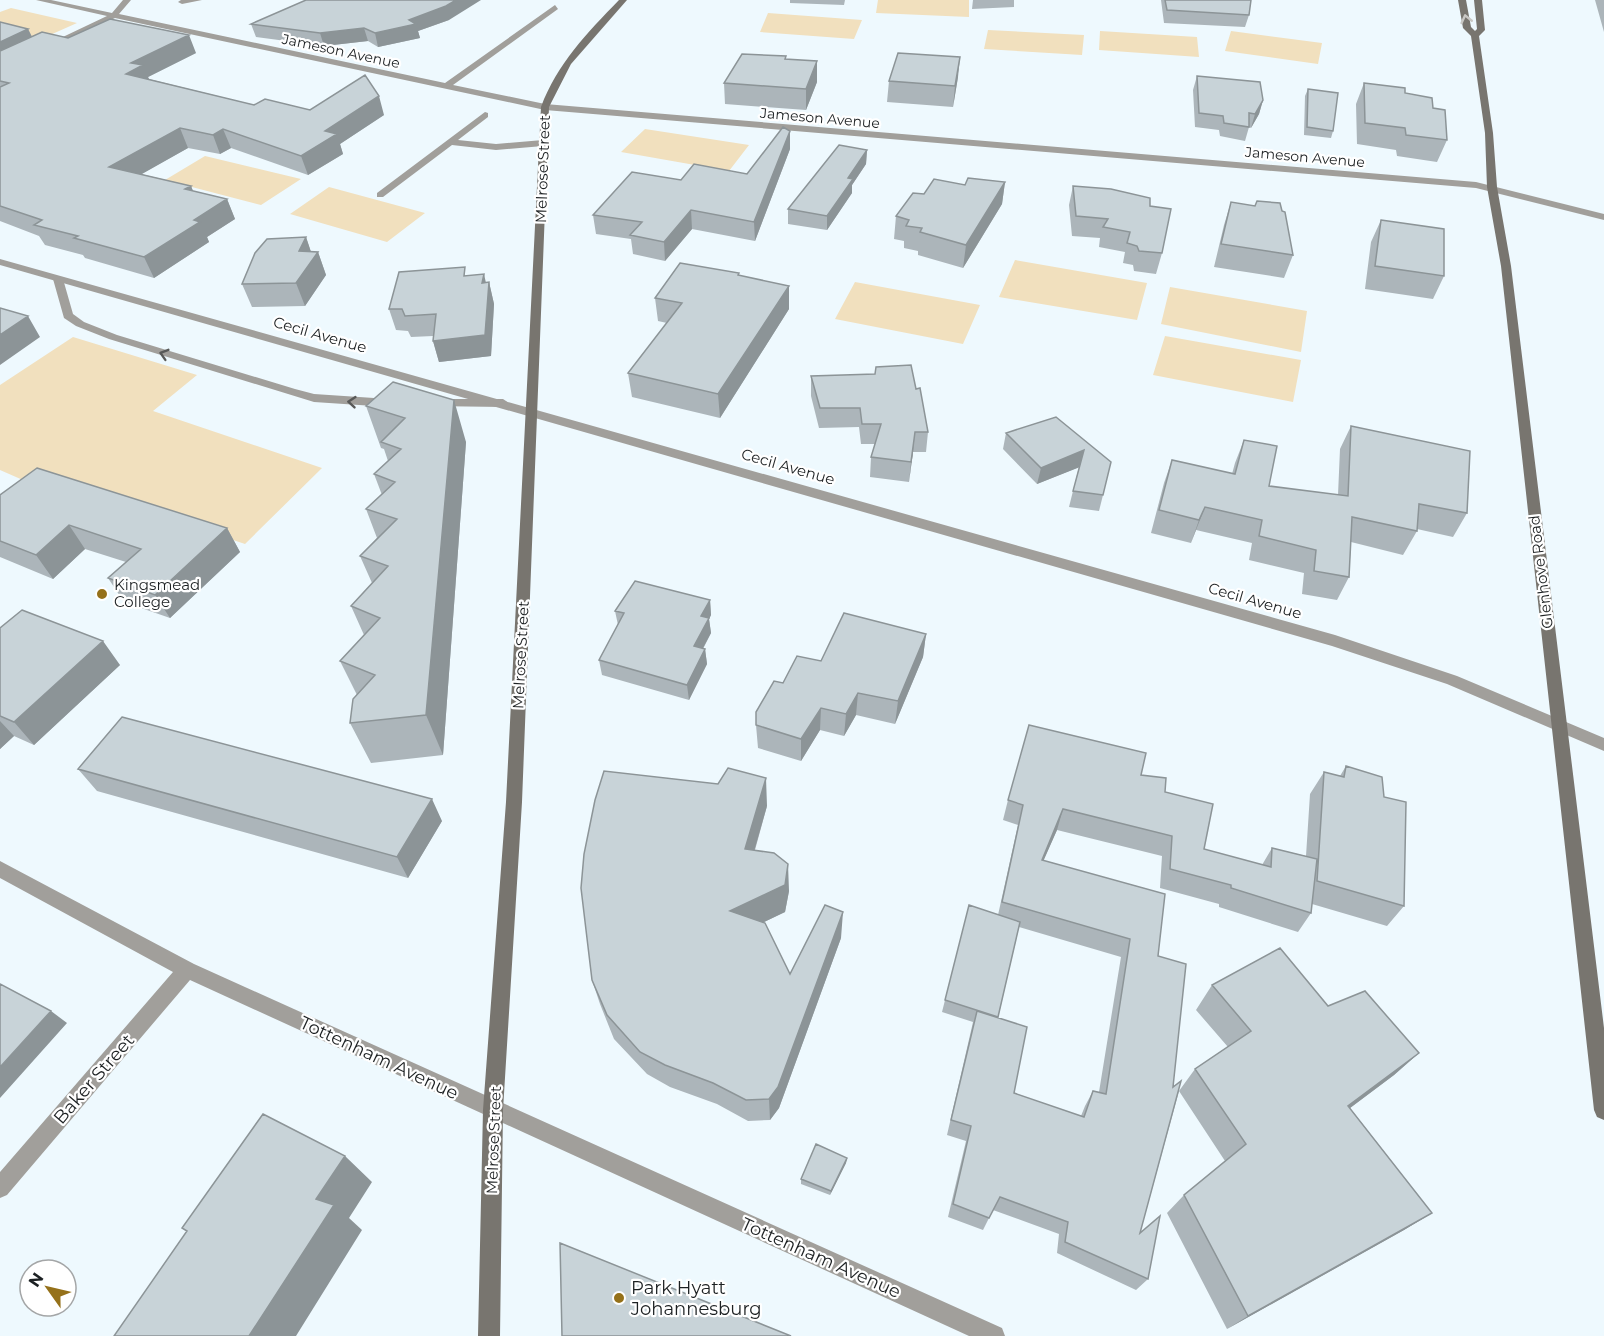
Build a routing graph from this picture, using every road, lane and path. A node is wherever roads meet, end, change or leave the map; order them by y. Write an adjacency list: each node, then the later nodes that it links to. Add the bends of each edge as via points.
1 (40, 0): 9 (street, Jameson Avenue)
2 (127, 0): 9 (street)
3 (198, 0): 7 (street)
4 (623, 0): 13 (main road, Melrose Street, via 565,67 550,90)
5 (1462, 0): 10 (main road, Glenhove Road, one-way to 5, via 1467,28)
6 (1478, 0): 10 (main road, Glenhove Road, via 1481,30)
7 (182, 2)
8 (555, 7): 12 (street)
9 (114, 15): 11 (street); 12 (street, Jameson Avenue)
10 (1475, 35): 17 (main road, Glenhove Road)
11 (42, 50)
12 (445, 87): 13 (street, Jameson Avenue)
13 (545, 107): 16 (main road, Melrose Street); 17 (street, Jameson Avenue)
14 (486, 115): 15 (street)
15 (450, 141): 16 (street, via 496,147); 18 (street)
16 (543, 142): 25 (main road, Melrose Street)
17 (1492, 187): 19 (street, Jameson Avenue); 26 (main road, Glenhove Road, via 1506,266)
18 (380, 195)
19 (1604, 217)
20 (0, 262): 21 (street, Cecil Avenue)
21 (58, 279): 22 (street, one-way to 21, via 314,398 113,338 68,316); 24 (street, Cecil Avenue)
22 (403, 403)
23 (422, 403): 24 (street)
24 (503, 403): 25 (street, Cecil Avenue)
25 (533, 412): 26 (street, Cecil Avenue, via 1335,641 1452,680); 30 (main road, Melrose Street, via 514,802)
26 (1559, 726): 27 (street, Cecil Avenue); 31 (main road, Glenhove Road)
27 (1604, 745)
28 (0, 869): 29 (street, Tottenham Avenue)
29 (187, 969): 30 (street, Tottenham Avenue); 32 (street, Baker Street)
30 (493, 1110): 33 (main road, Melrose Street); 34 (street, Tottenham Avenue)
31 (1604, 1110)
32 (0, 1188)
33 (489, 1336)
34 (994, 1336)

